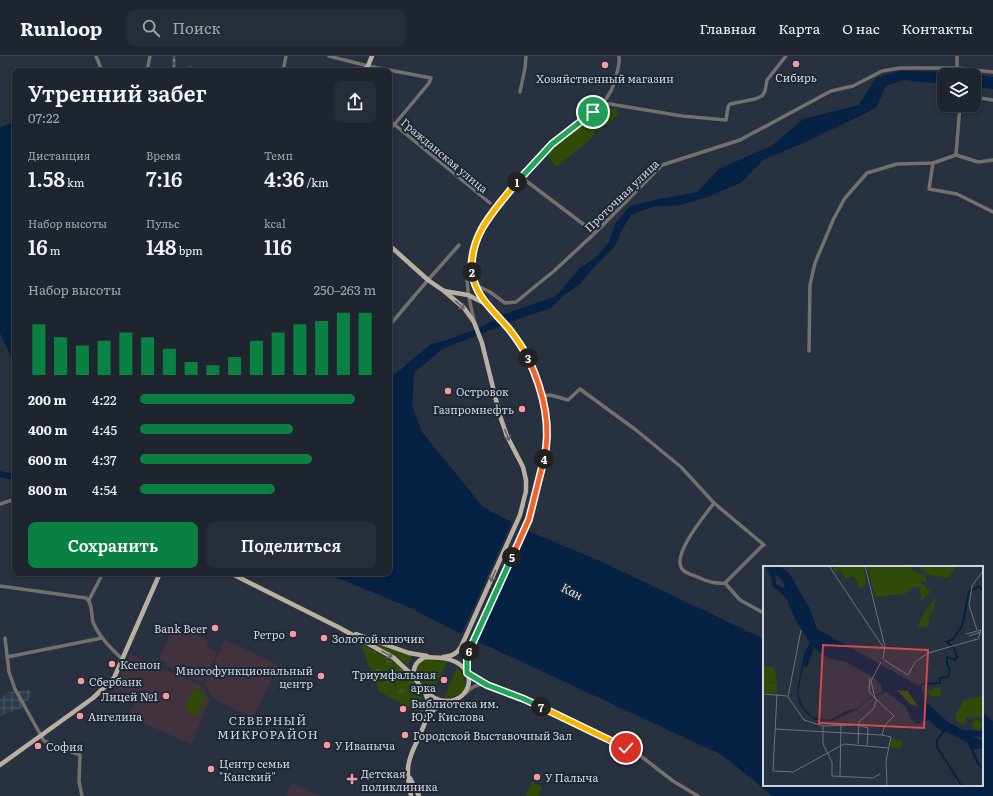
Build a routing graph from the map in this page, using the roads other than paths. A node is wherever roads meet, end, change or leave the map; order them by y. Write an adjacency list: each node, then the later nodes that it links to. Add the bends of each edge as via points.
1 (96, 56): 11 (street)
2 (150, 56): 12 (street)
3 (286, 56): 13 (street)
4 (328, 56): 10 (street)
5 (372, 56): 10 (main road)
6 (526, 56): 20 (street)
7 (619, 56): 23 (street, via 614,87)
8 (786, 56): 23 (street, via 767,80 762,96 730,104 726,120 682,116)
9 (957, 56): 16 (street)
10 (368, 66): 14 (street)
11 (101, 68)
12 (148, 68)
13 (284, 68)
14 (378, 68)
15 (937, 68): 34 (street, Проточная улица, via 900,68 882,71 853,86 831,91 740,140 662,165)
16 (957, 68)
17 (392, 71): 26 (street, via 431,78)
18 (981, 71): 19 (street, Проточная улица)
19 (993, 72)
20 (520, 92)
21 (981, 98): 22 (street)
22 (993, 100)
23 (604, 103): 31 (street, via 564,134)
24 (959, 112): 28 (street)
25 (392, 122): 26 (street, Гражданская улица)
26 (395, 125): 27 (street); 32 (street, Гражданская улица)
27 (392, 128)
28 (956, 155): 29 (street, via 978,162); 30 (street)
29 (993, 160)
30 (933, 162): 33 (street, via 929,189 957,194); 45 (street, via 897,164 867,173 845,198 815,263 810,285)
31 (521, 176): 34 (street); 35 (street, via 485,223)
32 (490, 204)
33 (993, 212)
34 (595, 233): 39 (street, Проточная улица, via 516,302 505,303)
35 (475, 241): 39 (street, via 472,270); 41 (street, via 468,268)
36 (459, 245): 38 (street)
37 (392, 248): 38 (main road)
38 (428, 280): 40 (main road); 43 (street)
39 (474, 284): 42 (street)
40 (444, 291): 41 (main road); 44 (main road, one-way to 44, via 464,308)
41 (468, 296): 42 (main road); 44 (street)
42 (486, 304): 46 (main road, via 524,351 537,377)
43 (392, 322)
44 (474, 322): 62 (main road, one-way to 62, via 482,343 500,416 523,467 526,491 520,515 461,647 453,656)
45 (809, 351)
46 (541, 396): 48 (street, via 550,395 568,400 580,390 636,430 681,467); 64 (main road, via 546,449 529,519 469,651)
47 (12, 500): 49 (street)
48 (714, 503): 53 (street, via 764,545); 53 (street, via 686,542 680,564 682,569 692,575 714,584)
49 (0, 504)
50 (101, 576): 55 (street)
51 (159, 576): 63 (main road)
52 (236, 576): 57 (main road)
53 (725, 583): 56 (street, via 740,600)
54 (0, 586): 55 (street)
55 (89, 600): 59 (street, via 93,620)
56 (762, 612)
57 (340, 628): 61 (main road, via 409,653); 65 (main road, one-way to 65, via 394,658)
58 (4, 638): 60 (street)
59 (102, 638): 60 (street); 63 (street)
60 (7, 657): 71 (street, via 15,688)
61 (434, 658): 62 (main road); 65 (main road, via 419,660 414,667)
62 (443, 658): 64 (main road, via 458,663)
63 (122, 659): 71 (main road, via 114,678 103,689)
64 (467, 673): 66 (street); 68 (main road, via 469,684)
65 (413, 676): 67 (main road)
66 (487, 685): 68 (street, via 479,684); 77 (street, via 524,699 623,746 642,757 673,782)
67 (425, 691): 69 (main road, via 435,698); 70 (main road, via 428,697)
68 (465, 693): 69 (main road)
69 (449, 701): 70 (main road)
70 (428, 715): 73 (main road, via 409,762)
71 (41, 735): 72 (main road); 74 (street, via 44,741 80,755 79,781)
72 (0, 765)
73 (408, 775): 75 (main road); 76 (main road)
74 (82, 796)
75 (411, 796)
76 (419, 796)
77 (698, 796)

